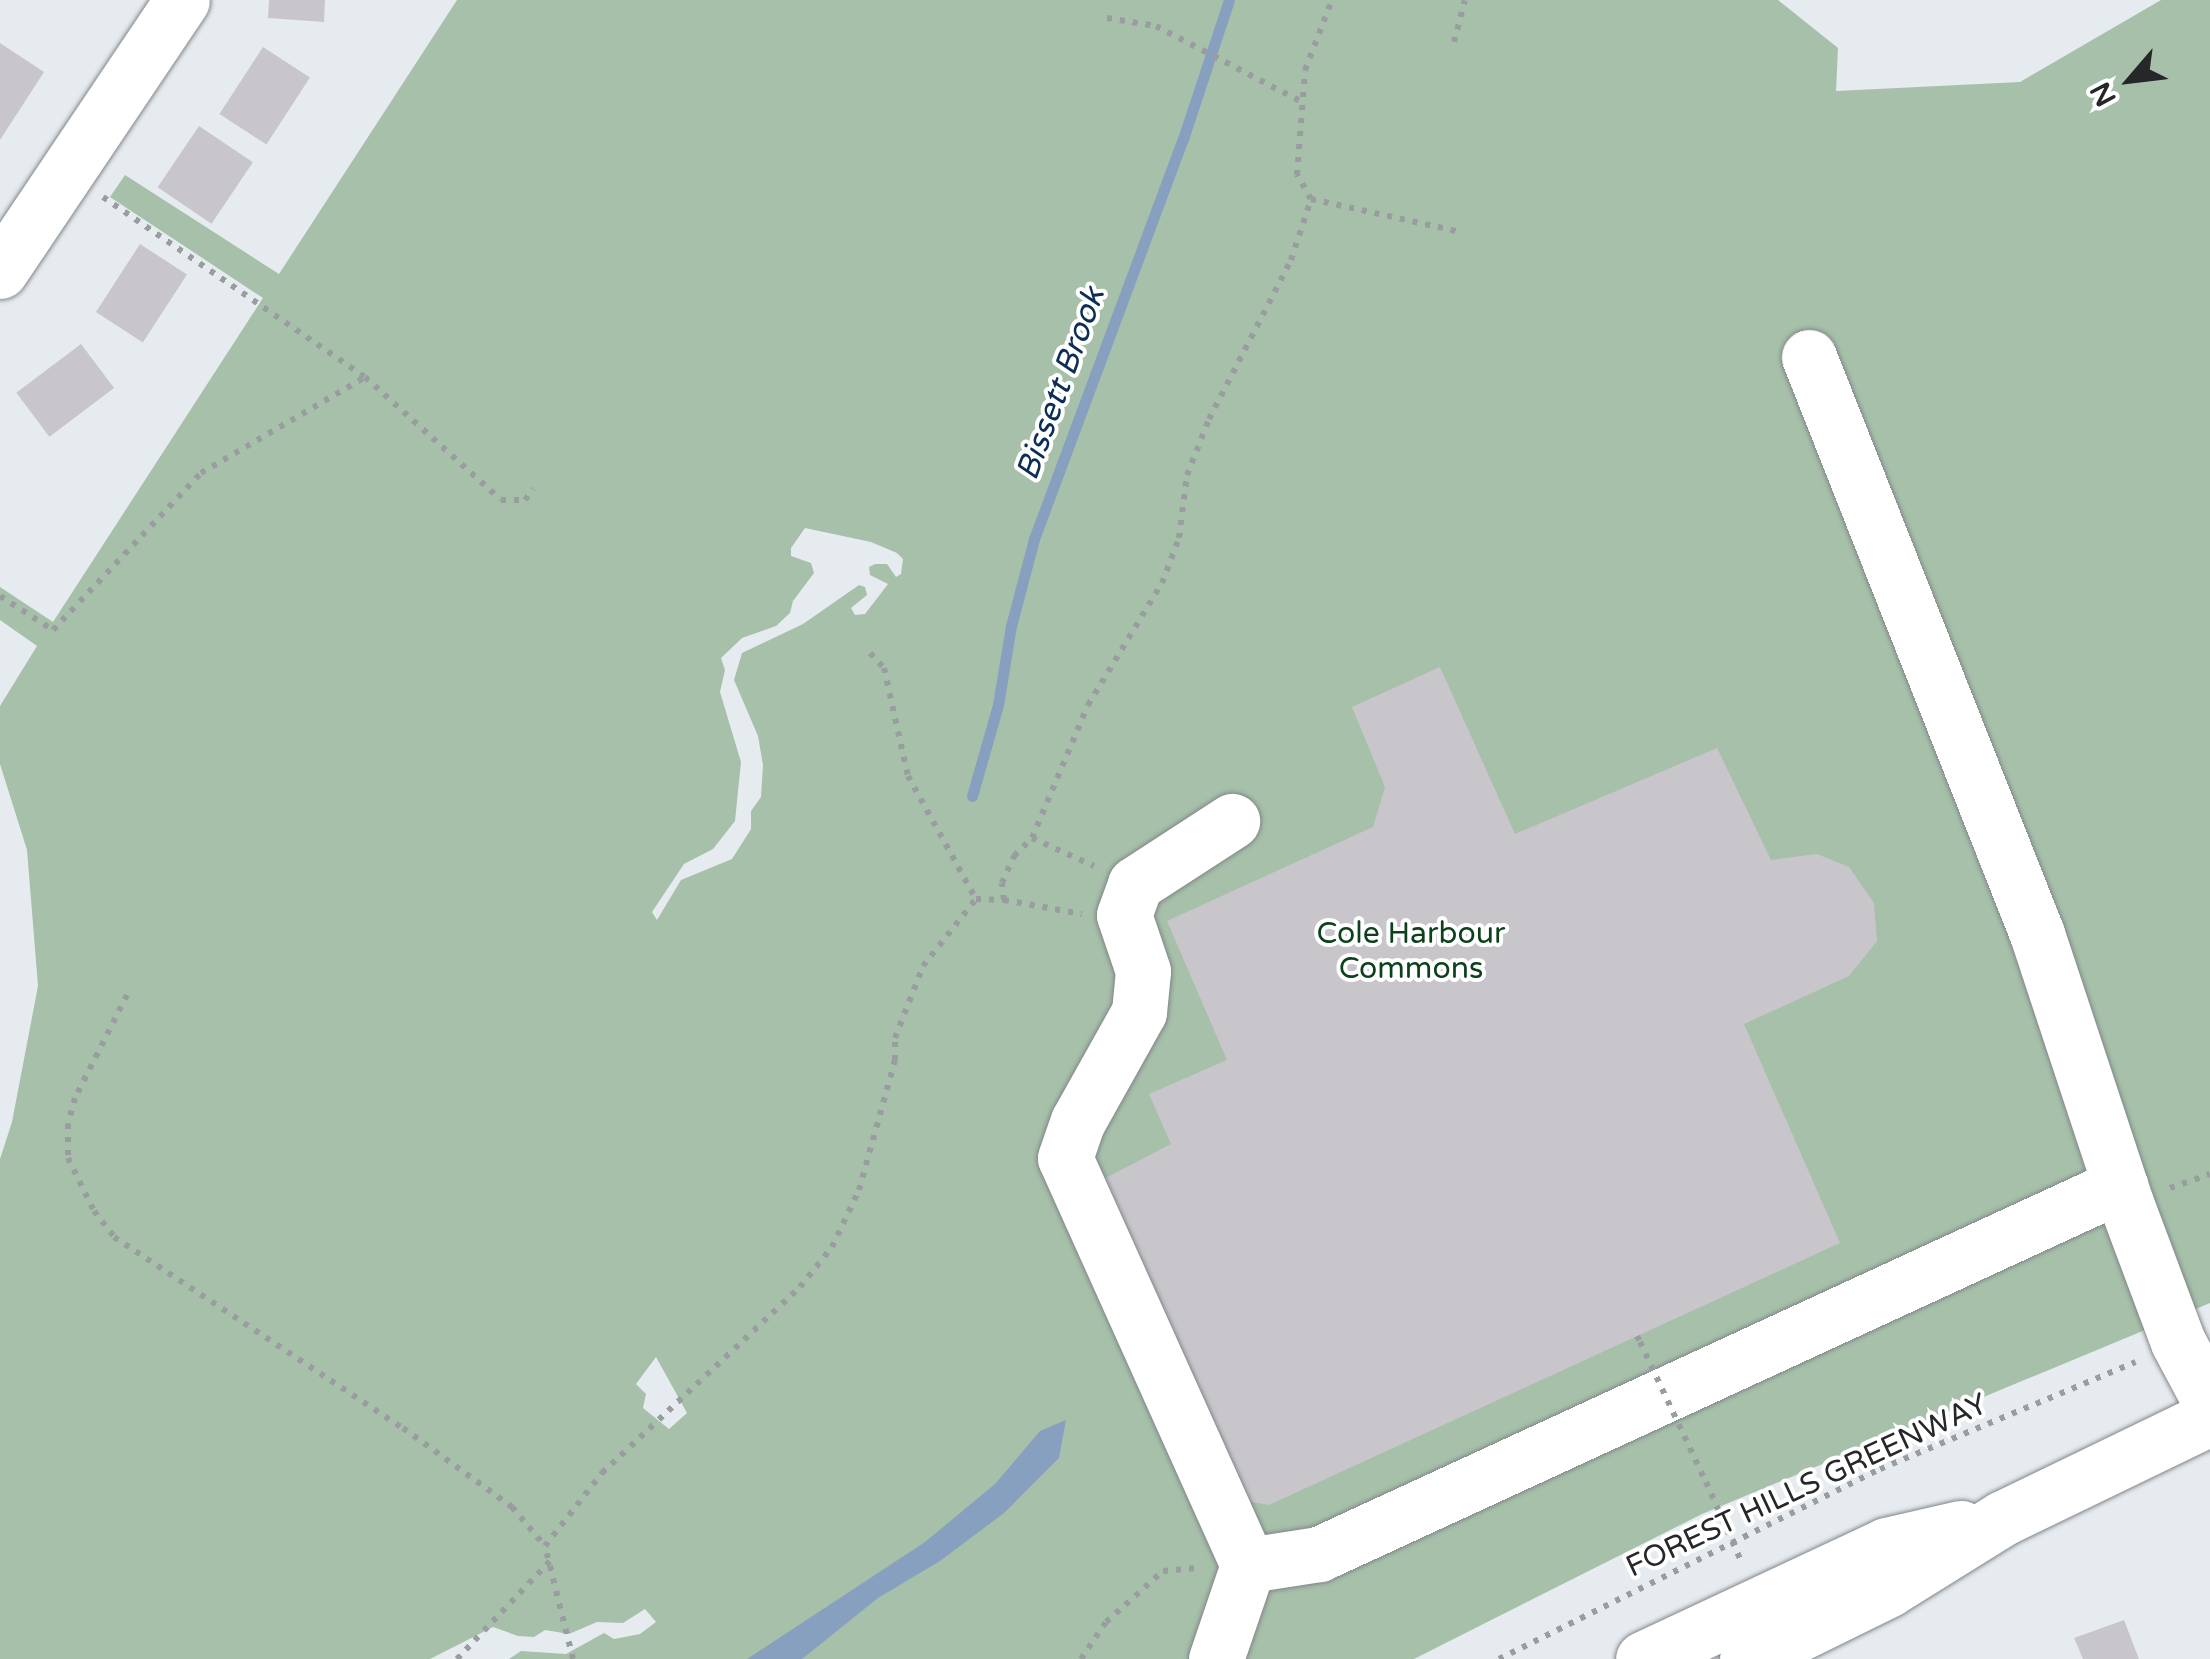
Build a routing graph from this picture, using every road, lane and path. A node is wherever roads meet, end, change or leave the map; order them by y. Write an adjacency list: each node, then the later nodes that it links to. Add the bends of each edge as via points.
1 (182, 0): 7 (main road)
2 (1332, 0): 6 (path, via 1305,70)
3 (1465, 0): 5 (path)
4 (1107, 18): 6 (path, via 1156,26)
5 (1454, 42)
6 (1306, 104): 8 (path, via 1296,175)
7 (69, 174): 10 (main road); 12 (path)
8 (1311, 199): 9 (path); 17 (path, via 1291,260 1203,433 1162,583 1088,705)
9 (1461, 232)
10 (0, 271)
11 (1810, 357): 22 (main road, via 2037,934)
12 (365, 377): 13 (path, via 500,500 525,500); 14 (path, via 201,472 53,630)
13 (533, 489)
14 (0, 596)
15 (870, 653): 18 (path, via 884,668 908,776)
16 (1232, 821): 19 (main road)
17 (1032, 838): 19 (path); 20 (path, via 1014,856 1002,883)
18 (976, 899): 20 (path); 29 (path, via 912,990 858,1190 832,1247 800,1287 602,1473)
19 (1129, 899): 20 (path, via 1091,916); 31 (main road, via 1143,971 1139,1012 1078,1121 1065,1158)
20 (1004, 900)
21 (127, 995): 29 (path, via 68,1124 68,1158 94,1211 114,1237 512,1507)
22 (2120, 1184): 25 (main road, via 2178,1342); 31 (main road, via 1319,1554)
23 (1639, 1339): 28 (path, bridge)
24 (2137, 1362): 28 (path, FOREST HILLS GREENWAY, via 1880,1470)
25 (2210, 1402)
26 (2210, 1418): 27 (main road)
27 (2002, 1518): 32 (main road, via 1886,1546); 39 (main road, via 1889,1590)
28 (1734, 1544): 32 (path); 37 (path, FOREST HILLS GREENWAY)
29 (545, 1546): 30 (path)
30 (550, 1560): 33 (path); 34 (path)
31 (1248, 1565): 35 (path, via 1163,1571 1106,1622); 36 (main road)
32 (1759, 1604): 38 (main road)
33 (457, 1659)
34 (573, 1659)
35 (1081, 1659)
36 (1216, 1659)
37 (1499, 1659)
38 (1644, 1659)
39 (1747, 1659)

